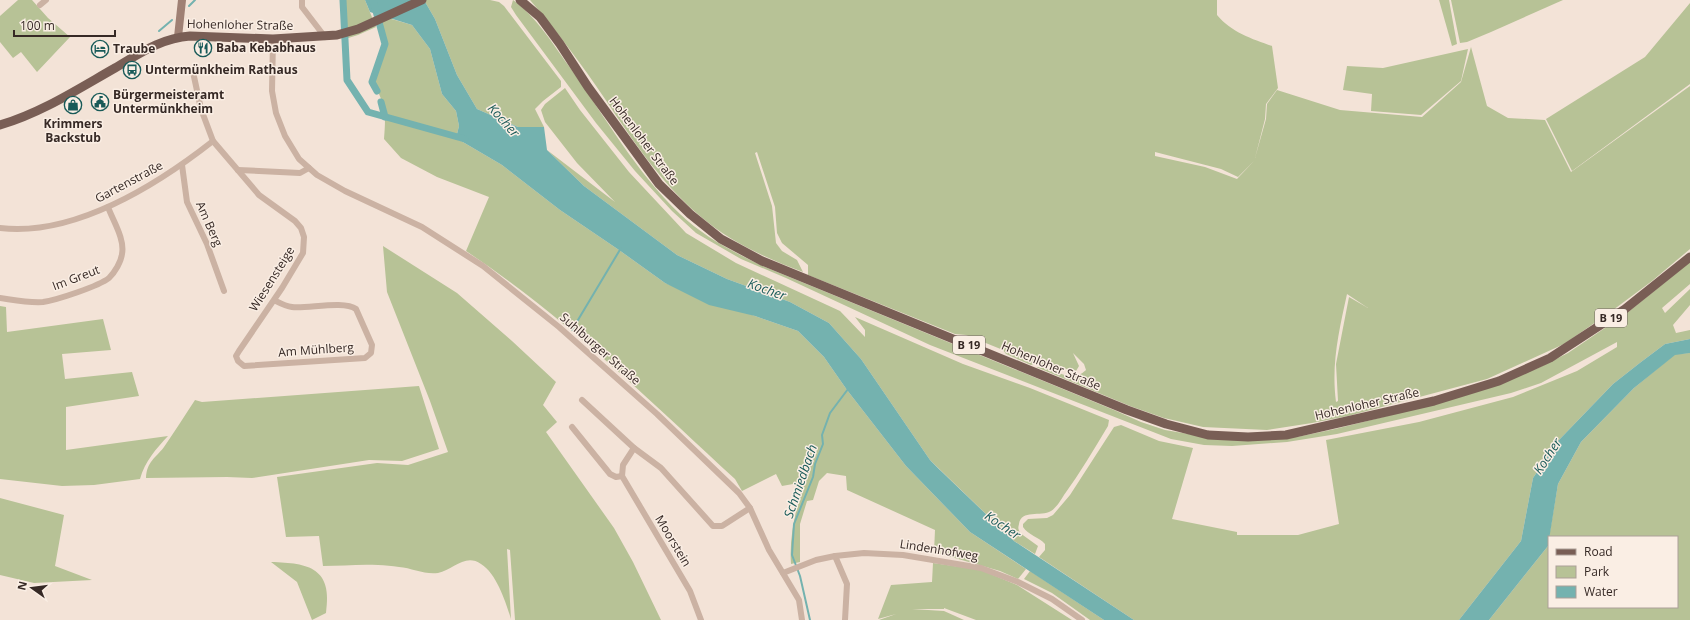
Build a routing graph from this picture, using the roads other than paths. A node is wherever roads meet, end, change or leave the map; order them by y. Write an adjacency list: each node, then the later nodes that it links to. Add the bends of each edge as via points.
1 (46, 0): 6 (street)
2 (182, 0): 7 (main road)
3 (302, 0): 8 (street, via 302,7)
4 (422, 0): 8 (main road, Hohenloher Straße, via 358,29)
5 (520, 0): 18 (main road, Hohenloher Straße / B 19, via 540,17 659,184 721,239 762,261 1127,410 1208,435 1286,435 1434,402 1499,381 1550,358 1625,309)
6 (40, 5)
7 (178, 37): 9 (main road, Hohenloher Straße); 11 (main road, Hohenloher Straße, via 144,50 66,97)
8 (325, 37): 9 (main road, Hohenloher Straße)
9 (273, 39): 14 (street, Suhlburger Straße, via 272,91 276,113 285,136 299,159)
10 (193, 72): 12 (street, via 200,109)
11 (0, 125)
12 (213, 141): 13 (street, Gartenstraße); 15 (street)
13 (182, 165): 16 (street, Gartenstraße); 19 (street, Am Berg, via 187,202 207,244)
14 (309, 168): 15 (street, via 300,173); 27 (street, Suhlburger Straße, via 345,191 422,227 483,266 560,327 657,414 739,493)
15 (238, 170): 21 (street, Wiesensteige, via 259,195 295,221 304,237 303,254)
16 (108, 207): 17 (street, Gartenstraße, via 46,227); 20 (street, Im Greut, via 122,243 122,254 115,270 108,278 76,292 43,302)
17 (0, 228)
18 (1690, 257)
19 (224, 291)
20 (0, 298)
21 (274, 300): 22 (street, Wiesensteige); 22 (street, Am Mühlberg, via 293,307 353,307 372,345 371,353 365,358 244,366 236,356)
22 (238, 350)
23 (582, 400): 25 (street)
24 (572, 427): 26 (street, via 610,474)
25 (634, 448): 26 (street, via 623,465); 27 (street, via 661,468 713,526 722,526)
26 (622, 476): 30 (street, Moorstein, via 690,591)
27 (750, 508): 29 (street, Suhlburger Straße, via 769,550)
28 (835, 556): 29 (street, Lindenhofweg, via 816,560); 32 (street, via 847,584); 33 (street, Lindenhofweg, via 864,553 903,555 980,568 1018,582 1052,599)
29 (783, 573): 31 (street, Suhlburger Straße, via 799,600)
30 (701, 620)
31 (802, 620)
32 (845, 620)
33 (1082, 620)

